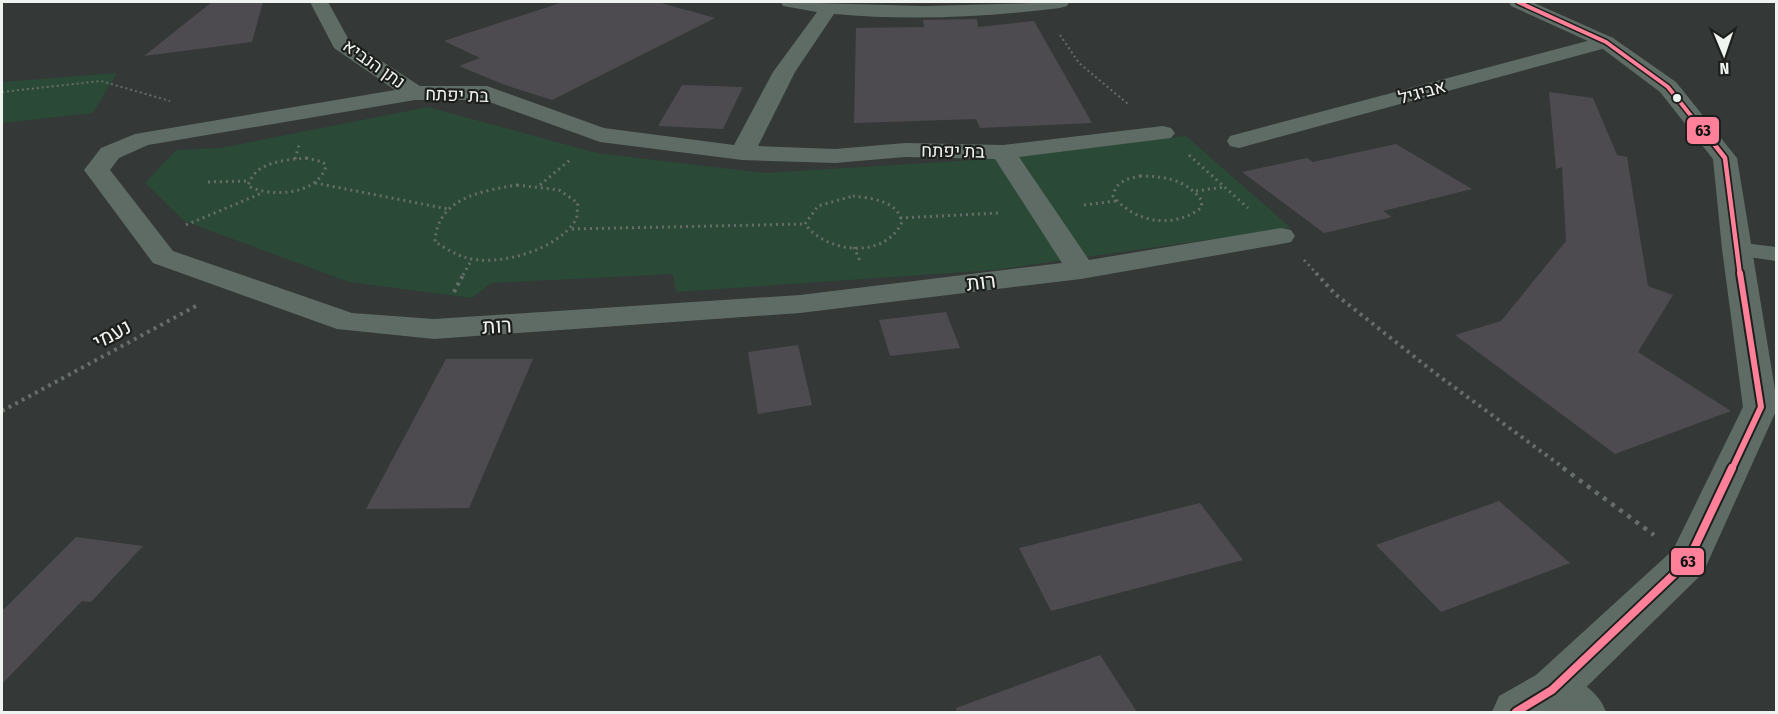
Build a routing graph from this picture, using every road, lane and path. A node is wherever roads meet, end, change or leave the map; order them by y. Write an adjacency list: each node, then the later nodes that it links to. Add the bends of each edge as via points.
1 (319, 2): 9 (street, נתן הנביא, via 341,44)
2 (790, 2): 6 (street)
3 (1060, 2): 5 (street)
4 (1518, 2): 7 (street)
5 (1040, 4): 6 (street, via 938,10); 11 (path, via 1079,63)
6 (828, 9): 14 (street, via 784,72)
7 (1606, 42): 12 (street, אביגיל); 28 (street, via 1668,87 1725,158)
8 (2, 92): 10 (path, via 101,81)
9 (415, 93): 14 (street, בת יפתח, via 487,93 600,135); 27 (street, רות, via 144,139 120,147 101,159 97,170)
10 (172, 102)
11 (1163, 133): 13 (street, בת יפתח); 18 (path)
12 (1239, 141)
13 (1003, 152): 14 (street, בת יפתח, via 905,150 835,156); 22 (street)
14 (742, 153)
15 (248, 181): 16 (path); 17 (path, via 273,164 306,158 326,166); 20 (path, via 248,186)
16 (208, 182)
17 (314, 182): 20 (path, via 289,191); 21 (path)
18 (1225, 187): 19 (path); 26 (path)
19 (1196, 191): 19 (path, via 1201,208 1185,218 1171,220 1140,217 1127,211 1113,196 1119,183 1140,176 1167,178)
20 (263, 193): 27 (path)
21 (448, 209): 25 (path, via 494,189 539,185 572,196 580,217); 25 (path, via 433,230 435,242 463,258 486,260 520,255 557,241)
22 (1042, 211): 23 (path); 30 (street)
23 (900, 218): 24 (path, via 893,207 882,201 853,196 824,202 807,216); 24 (path, via 897,232 888,239 860,247 816,239)
24 (805, 224): 25 (path)
25 (572, 229)
26 (1281, 236): 30 (street, רות); 33 (path, via 1335,294)
27 (150, 239): 31 (street, רות, via 163,257)
28 (1736, 249): 29 (lane); 33 (street, via 1761,406)
29 (1776, 254)
30 (1081, 270): 31 (street, רות, via 800,304 434,329 348,322)
31 (237, 284): 32 (path, נעמי)
32 (2, 411)
33 (1688, 561): 34 (street)
34 (1551, 705)

